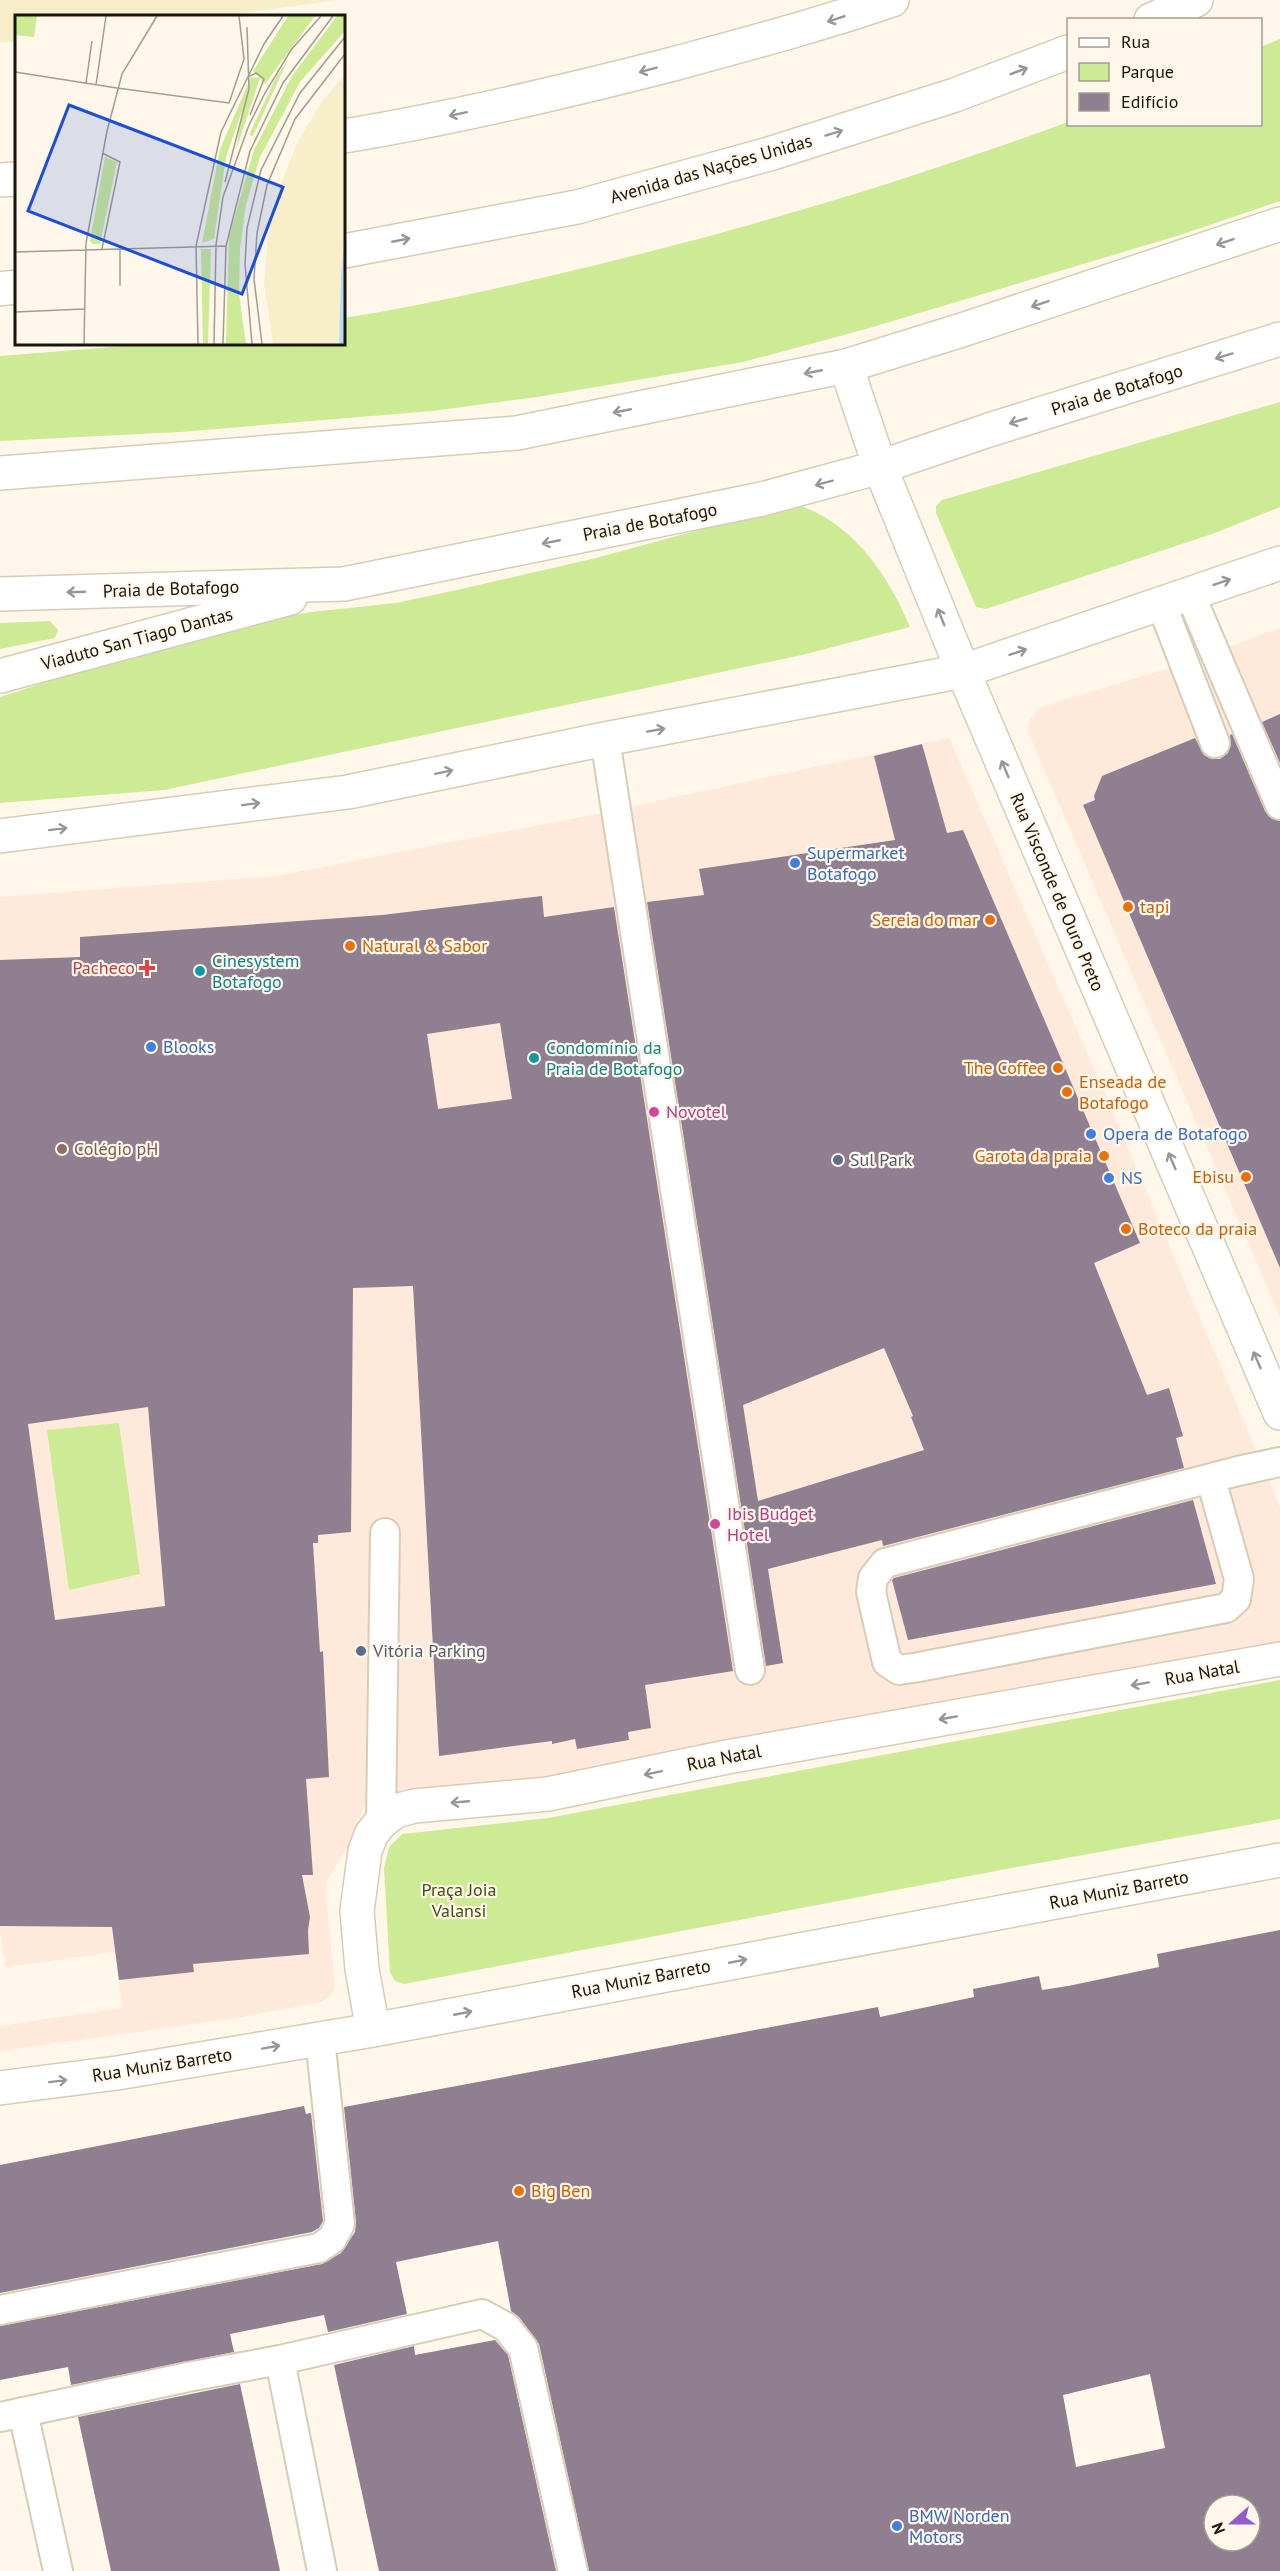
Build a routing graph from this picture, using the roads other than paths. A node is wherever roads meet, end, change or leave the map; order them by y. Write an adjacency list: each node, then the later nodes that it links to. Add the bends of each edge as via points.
1 (892, 0): 5 (main road, one-way to 5, via 814,27 588,86 408,126)
2 (1196, 0): 3 (main road)
3 (1156, 18)
4 (1067, 52): 9 (main road, Avenida das Nações Unidas, one-way to 4, via 599,201 769,154 955,95)
5 (345, 136)
6 (15, 179): 7 (main road)
7 (0, 180)
8 (1280, 224): 13 (main road, one-way to 13)
9 (345, 251)
10 (15, 287): 11 (main road)
11 (0, 288)
12 (1280, 339): 14 (main road, Praia de Botafogo, one-way to 14)
13 (846, 366): 14 (main road, Rua Visconde de Ouro Preto); 15 (main road, one-way to 15, via 517,433)
14 (880, 467): 17 (main road, Praia de Botafogo, one-way to 17, via 762,500); 20 (main road, Rua Visconde de Ouro Preto, one-way to 14)
15 (0, 473)
16 (1280, 563): 19 (main road, one-way to 16)
17 (344, 584): 18 (main road, Praia de Botafogo, one-way to 18); 21 (main road, Viaduto San Tiago Dantas)
18 (0, 594)
19 (1176, 598): 20 (main road, one-way to 19); 23 (lane); 24 (lane)
20 (963, 671): 22 (main road, one-way to 20); 26 (main road, Rua Visconde de Ouro Preto, one-way to 20)
21 (0, 676)
22 (605, 739): 25 (main road, one-way to 22, via 348,792); 31 (lane)
23 (1215, 742)
24 (1280, 805)
25 (0, 836)
26 (1280, 1413)
27 (1280, 1462): 28 (lane)
28 (1211, 1479): 28 (lane, via 885,1563 873,1578 871,1592 887,1662 899,1670 919,1667 1226,1608 1236,1599 1239,1579)
29 (385, 1533): 32 (lane)
30 (1280, 1659): 32 (main road, Rua Natal, one-way to 32, via 727,1757 548,1794 414,1806 396,1811)
31 (750, 1670)
32 (381, 1822): 34 (main road, via 365,1851 357,1911)
33 (1280, 1860): 34 (main road, Rua Muniz Barreto, one-way to 33)
34 (373, 2030): 35 (main road, Rua Muniz Barreto)
35 (320, 2039): 36 (main road, Rua Muniz Barreto, one-way to 35); 37 (lane, via 340,2224 332,2239 320,2248)
36 (0, 2088)
37 (0, 2310)
38 (280, 2360): 39 (lane); 41 (lane); 42 (lane, via 483,2314 506,2326 523,2348)
39 (12, 2414): 40 (lane)
40 (58, 2571)
41 (322, 2571)
42 (573, 2571)

